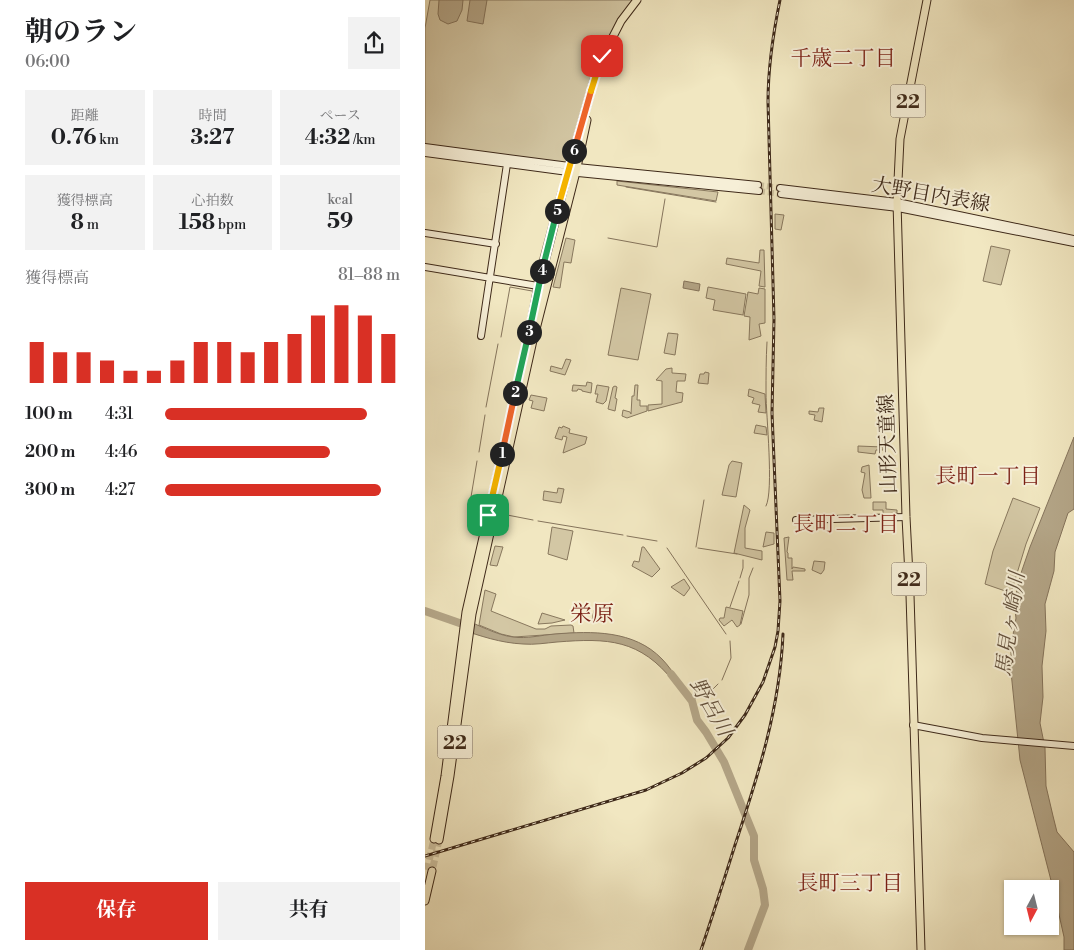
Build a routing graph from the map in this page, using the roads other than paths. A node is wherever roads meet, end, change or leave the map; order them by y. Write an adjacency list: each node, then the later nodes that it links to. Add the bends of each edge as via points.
1 (637, 0): 6 (main road, 22, via 602,56)
2 (927, 0): 9 (main road, 山形天童線 / 22, via 900,139)
3 (425, 147): 6 (main road)
4 (425, 153): 5 (main road)
5 (507, 164): 6 (main road); 13 (main road)
6 (573, 169): 7 (main road); 16 (main road, 22); 20 (main road, 22, via 476,597)
7 (758, 188)
8 (781, 191): 9 (main road, 大野目内表線)
9 (897, 205): 11 (main road, 大野目内表線); 12 (main road, 大野目内表線); 18 (main road, 山形天童線 / 22)
10 (425, 233): 13 (main road)
11 (1074, 239)
12 (1074, 243)
13 (496, 244): 15 (main road)
14 (425, 267): 15 (main road)
15 (491, 278): 16 (main road); 17 (main road)
16 (538, 286): 20 (main road, 22)
17 (481, 336)
18 (906, 517): 19 (main road); 21 (main road, 山形天童線 / 22)
19 (796, 520)
20 (469, 613): 23 (main road, 22)
21 (913, 725): 22 (main road, via 982,738); 26 (main road, 山形天童線 / 22)
22 (1071, 746)
23 (436, 839)
24 (425, 881): 25 (main road, via 430,871)
25 (425, 901)
26 (921, 950)

